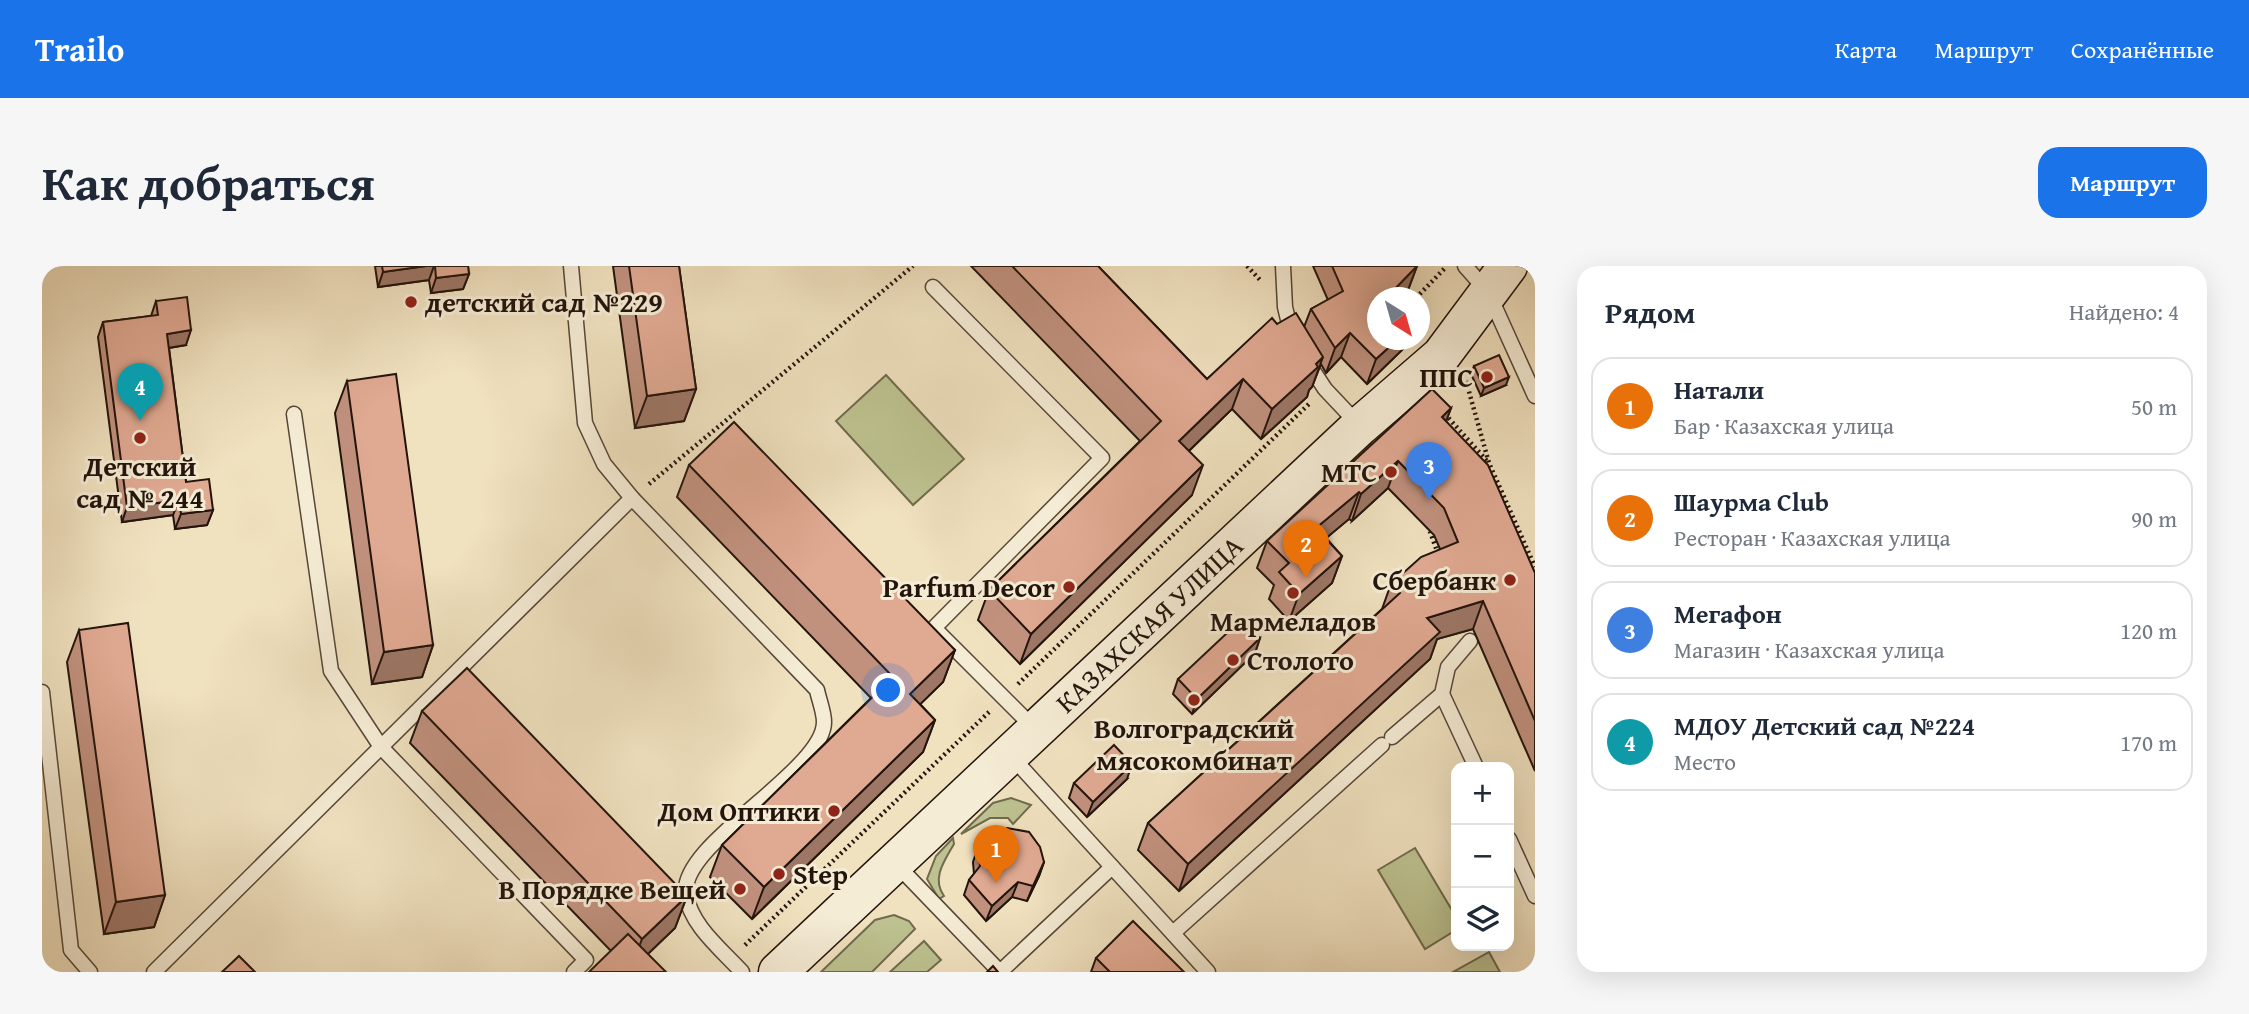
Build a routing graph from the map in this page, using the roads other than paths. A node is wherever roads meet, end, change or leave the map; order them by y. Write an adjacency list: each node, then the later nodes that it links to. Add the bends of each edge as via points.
1 (571, 266): 8 (lane, via 585,423 604,464)
2 (1283, 266): 7 (lane, via 1291,334 1325,389)
3 (1487, 275): 5 (lane); 7 (main road, КАЗАХСКАЯ УЛИЦА, via 1441,356)
4 (933, 287): 12 (lane, via 1102,458 934,628 1003,698)
5 (1535, 396)
6 (294, 414): 13 (lane, via 331,671)
7 (1360, 426): 12 (main road, КАЗАХСКАЯ УЛИЦА)
8 (632, 498): 13 (lane); 23 (lane, via 817,690 824,724 810,753 693,864 685,892 696,920)
9 (1470, 641): 11 (lane, via 1448,667)
10 (42, 692): 20 (lane, via 71,950)
11 (1442, 694): 14 (lane); 19 (lane)
12 (1023, 743): 16 (main road, КАЗАХСКАЯ УЛИЦА); 17 (lane)
13 (380, 747): 21 (lane); 22 (lane, via 586,960)
14 (1474, 762)
15 (1514, 850): 18 (lane)
16 (895, 863): 17 (lane, via 1000,972); 24 (main road, КАЗАХСКАЯ УЛИЦА)
17 (1112, 867): 19 (lane)
18 (1535, 896)
19 (1173, 933): 25 (lane)
20 (90, 972)
21 (155, 972)
22 (574, 972)
23 (741, 972)
24 (778, 972)
25 (1208, 972)

